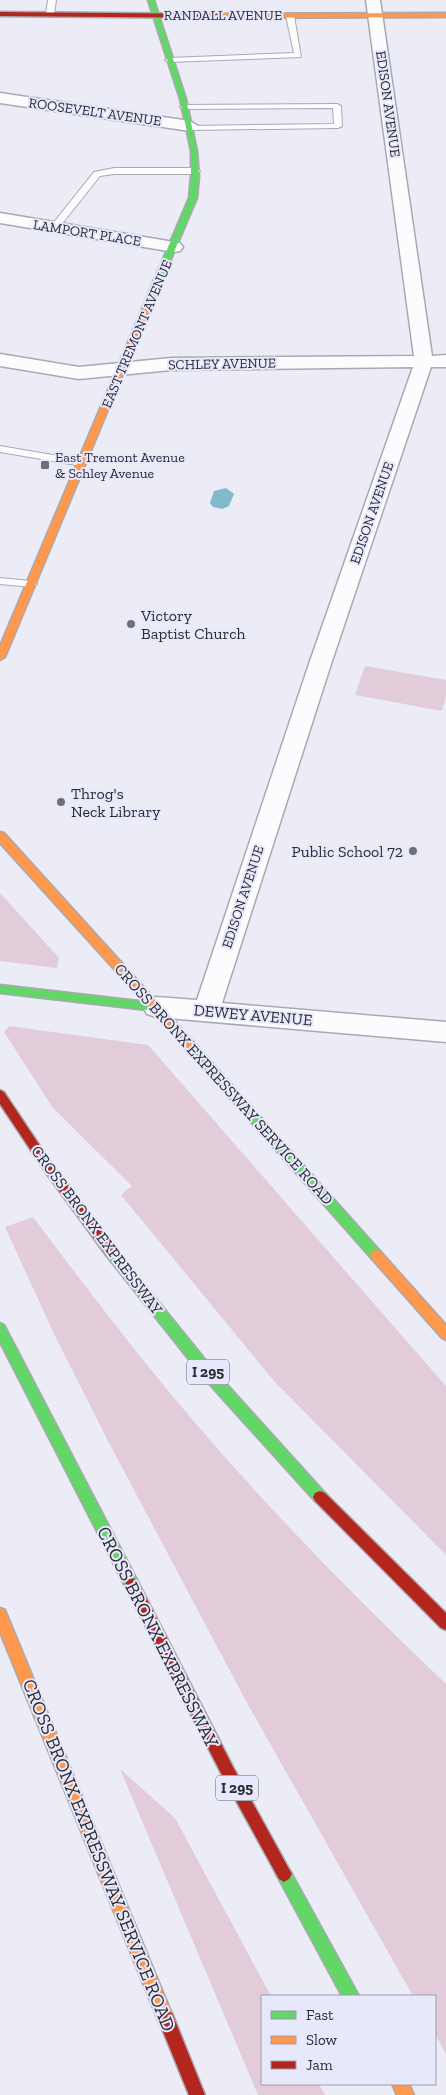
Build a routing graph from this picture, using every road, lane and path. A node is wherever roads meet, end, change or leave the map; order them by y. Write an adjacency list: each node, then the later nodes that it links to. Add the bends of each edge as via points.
1 (52, 0): 5 (lane)
2 (150, 0): 6 (main road, EAST TREMONT AVENUE)
3 (374, 8): 7 (main road, RANDALL AVENUE); 8 (main road, RANDALL AVENUE); 19 (street, EDISON AVENUE)
4 (0, 14): 5 (main road, RANDALL AVENUE)
5 (50, 14): 6 (main road, RANDALL AVENUE)
6 (155, 15): 8 (main road, RANDALL AVENUE); 10 (main road, EAST TREMONT AVENUE)
7 (446, 15)
8 (291, 21): 9 (lane); 9 (lane, via 298,55)
9 (288, 55): 10 (lane)
10 (169, 60): 12 (main road, EAST TREMONT AVENUE)
11 (0, 98): 13 (street, ROOSEVELT AVENUE)
12 (184, 107): 13 (main road, EAST TREMONT AVENUE); 13 (lane, via 337,106 338,126)
13 (190, 127): 14 (main road, EAST TREMONT AVENUE)
14 (196, 171): 16 (lane, via 97,174); 17 (main road, EAST TREMONT AVENUE, via 193,198)
15 (0, 218): 16 (street, LAMPORT PLACE)
16 (54, 228): 17 (street, LAMPORT PLACE)
17 (174, 246): 21 (main road, EAST TREMONT AVENUE)
18 (0, 360): 21 (street, SCHLEY AVENUE, via 79,373)
19 (424, 361): 20 (street, SCHLEY AVENUE); 21 (street, SCHLEY AVENUE, via 171,364); 30 (street, EDISON AVENUE)
20 (446, 361)
21 (122, 370): 23 (main road, EAST TREMONT AVENUE)
22 (0, 449): 23 (lane)
23 (82, 463): 25 (main road, EAST TREMONT AVENUE)
24 (0, 581): 25 (lane)
25 (31, 584): 26 (main road, EAST TREMONT AVENUE)
26 (0, 657)
27 (0, 836): 29 (main road, CROSS BRONX EXPRESSWAY SERVICE ROAD)
28 (0, 989): 29 (main road, DEWEY AVENUE)
29 (156, 1007): 30 (street, DEWEY AVENUE); 34 (main road, CROSS BRONX EXPRESSWAY SERVICE ROAD)
30 (206, 1011): 31 (street, DEWEY AVENUE)
31 (446, 1032)
32 (0, 1095): 36 (main road, CROSS BRONX EXPRESSWAY / I 295, via 87,1220 192,1353 316,1493)
33 (0, 1329): 37 (main road, CROSS BRONX EXPRESSWAY / I 295, via 228,1772)
34 (446, 1334)
35 (0, 1615): 38 (main road, CROSS BRONX EXPRESSWAY SERVICE ROAD)
36 (446, 1623)
37 (350, 1995)
38 (197, 2095)

